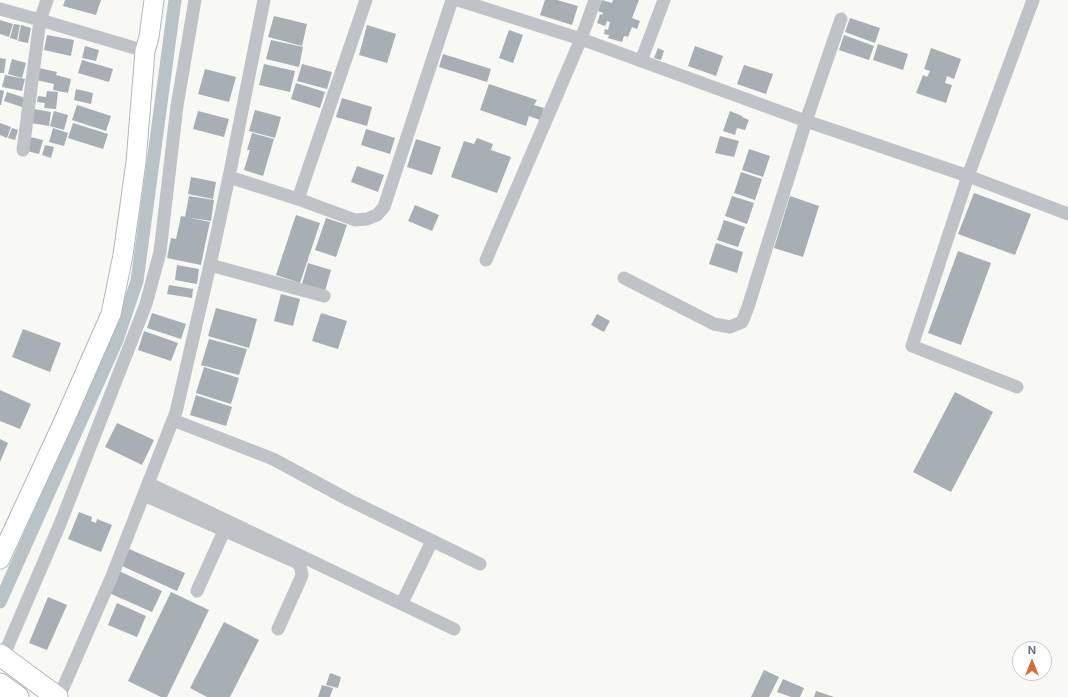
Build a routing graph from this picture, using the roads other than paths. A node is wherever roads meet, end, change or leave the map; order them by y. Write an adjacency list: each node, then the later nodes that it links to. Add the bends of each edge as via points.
1 (47, 0): 13 (street)
2 (154, 0): 15 (street)
3 (195, 0): 39 (street, via 177,106 160,252 146,304 60,524)
4 (264, 0): 20 (street)
5 (366, 0): 21 (street)
6 (452, 0): 21 (street, via 384,207 377,215 355,220)
7 (458, 0): 14 (street)
8 (596, 0): 14 (street)
9 (664, 0): 16 (street)
10 (1033, 0): 19 (street)
11 (0, 9): 13 (street)
12 (841, 19): 17 (street)
13 (40, 20): 15 (street); 18 (street)
14 (581, 39): 16 (street); 23 (street)
15 (145, 51): 33 (street, via 136,162 112,314)
16 (641, 61): 17 (street)
17 (806, 121): 19 (street); 25 (street, via 742,322 730,327 714,324)
18 (23, 150)
19 (968, 176): 22 (street); 27 (street, via 912,346)
20 (229, 177): 21 (street); 24 (street)
21 (298, 199)
22 (1068, 214)
23 (486, 260)
24 (210, 265): 26 (street); 28 (street)
25 (624, 278)
26 (324, 296)
27 (1017, 387)
28 (173, 420): 29 (street); 32 (street, via 273,459)
29 (148, 482): 30 (street); 36 (street)
30 (144, 495): 31 (street); 42 (street, via 112,576)
31 (224, 531): 35 (street); 37 (street, via 300,566 302,576)
32 (432, 541): 34 (street); 36 (street)
33 (0, 559)
34 (480, 564)
35 (197, 591)
36 (402, 604): 38 (street)
37 (278, 629)
38 (454, 629)
39 (1, 656): 42 (main road)
40 (0, 684): 41 (main road)
41 (18, 697)
42 (58, 697)

